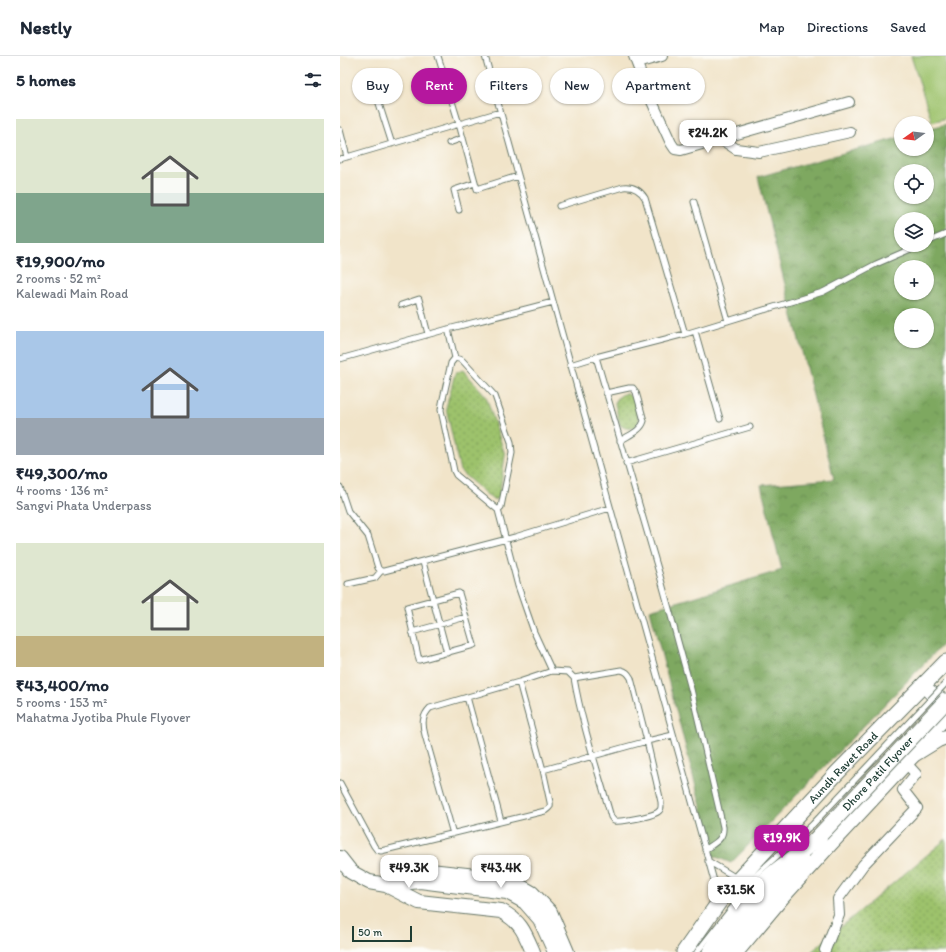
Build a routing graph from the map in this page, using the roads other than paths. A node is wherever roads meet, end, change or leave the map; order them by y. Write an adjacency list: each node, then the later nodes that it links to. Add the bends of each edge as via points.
1 (438, 56): 8 (lane)
2 (485, 56): 7 (lane)
3 (662, 56): 4 (street)
4 (636, 60): 12 (street, via 675,149 681,150)
5 (849, 102): 12 (street)
6 (379, 104): 14 (lane)
7 (500, 112): 8 (lane); 17 (lane)
8 (459, 124): 11 (lane); 14 (lane)
9 (340, 130): 15 (lane)
10 (850, 132): 12 (street, via 759,152 736,149)
11 (463, 138): 13 (lane); 18 (lane)
12 (721, 139)
13 (449, 143)
14 (392, 144): 15 (lane)
15 (347, 157): 16 (lane)
16 (340, 159)
17 (518, 176): 18 (lane, via 477,189); 25 (lane)
18 (475, 183): 21 (lane, via 454,190)
19 (694, 202): 27 (lane)
20 (558, 206): 31 (lane, via 630,187 642,193)
21 (459, 210)
22 (946, 234): 23 (lane)
23 (934, 239)
24 (904, 252): 27 (lane, via 823,292)
25 (553, 302): 28 (lane); 35 (lane)
26 (401, 305): 30 (lane, via 419,299)
27 (728, 321): 29 (lane)
28 (448, 329): 30 (lane); 33 (lane)
29 (695, 331): 31 (lane); 37 (lane)
30 (428, 334): 34 (lane)
31 (685, 334): 32 (lane)
32 (596, 357): 35 (lane); 36 (lane)
33 (455, 358): 43 (lane, via 451,363 442,410 454,471); 43 (lane, via 462,360 496,396 512,442 504,495)
34 (340, 359)
35 (570, 365): 42 (lane)
36 (606, 393): 39 (lane); 39 (lane, via 633,388 638,399 644,421 641,428)
37 (720, 420)
38 (750, 427): 40 (lane)
39 (620, 441): 40 (lane)
40 (626, 463): 74 (lane, via 691,689 723,828 722,838)
41 (340, 487): 46 (lane, via 348,511 368,536)
42 (610, 508): 44 (lane); 63 (lane)
43 (498, 510): 44 (lane)
44 (506, 540): 45 (lane); 54 (lane, via 522,599)
45 (423, 562): 46 (lane); 48 (lane)
46 (381, 571): 47 (lane, via 376,578)
47 (348, 584)
48 (433, 600): 49 (lane, via 459,593); 50 (lane); 51 (lane, via 407,607)
49 (466, 618): 50 (lane); 52 (lane, via 474,645)
50 (439, 625): 51 (lane); 52 (lane)
51 (412, 632): 52 (lane, via 419,660)
52 (447, 653)
53 (946, 662): 69 (main road, Aundh Ravet Road)
54 (552, 671): 56 (lane, via 568,672); 57 (lane)
55 (946, 675): 59 (main road)
56 (574, 678): 65 (lane, via 621,670 629,673); 66 (lane)
57 (519, 682): 60 (lane); 68 (lane)
58 (946, 683): 72 (lane, bridge)
59 (930, 692): 61 (main road); 69 (main road, via 870,752)
60 (467, 697): 71 (lane); 73 (lane, via 430,708 424,716 423,727)
61 (946, 702): 72 (main road, Dhore Patil Flyover, bridge)
62 (946, 717): 67 (main road, via 913,747)
63 (672, 735): 65 (lane); 74 (lane)
64 (946, 737): 67 (main road)
65 (647, 741): 66 (lane); 66 (lane, via 661,802 661,808 653,814 621,822 614,821)
66 (594, 755): 68 (lane)
67 (909, 760): 75 (main road); 81 (street, via 916,774 903,790 917,808 863,865 838,899 840,915)
68 (543, 770): 71 (lane, via 550,802 549,809)
69 (836, 774): 78 (main road, Aundh Ravet Road)
70 (340, 783): 73 (lane, via 377,850 382,851)
71 (501, 821): 73 (lane)
72 (817, 829): 75 (main road, Dhore Patil Flyover); 78 (lane)
73 (453, 834)
74 (705, 850): 77 (lane)
75 (816, 850): 88 (main road, via 764,881); 89 (main road, via 780,881 750,914); 90 (main road, via 782,897)
76 (340, 858): 79 (main road, via 348,872 369,882)
77 (708, 861): 78 (lane); 80 (lane)
78 (744, 881): 80 (main road, Aundh Ravet Road); 86 (lane, via 737,885 712,915); 87 (lane, via 739,899)
79 (386, 885): 82 (main road, via 419,902 501,911 512,917 523,930); 83 (main road, via 419,893 504,902 518,911 530,925); 84 (main road, via 420,881 508,892 525,902 540,919); 85 (main road, via 421,870 511,881 532,893 550,912)
80 (719, 902): 86 (main road, Aundh Ravet Road)
81 (825, 950)
82 (533, 952)
83 (542, 952)
84 (555, 952)
85 (567, 952)
86 (685, 952)
87 (697, 952)
88 (710, 952)
89 (722, 952)
90 (736, 952)

